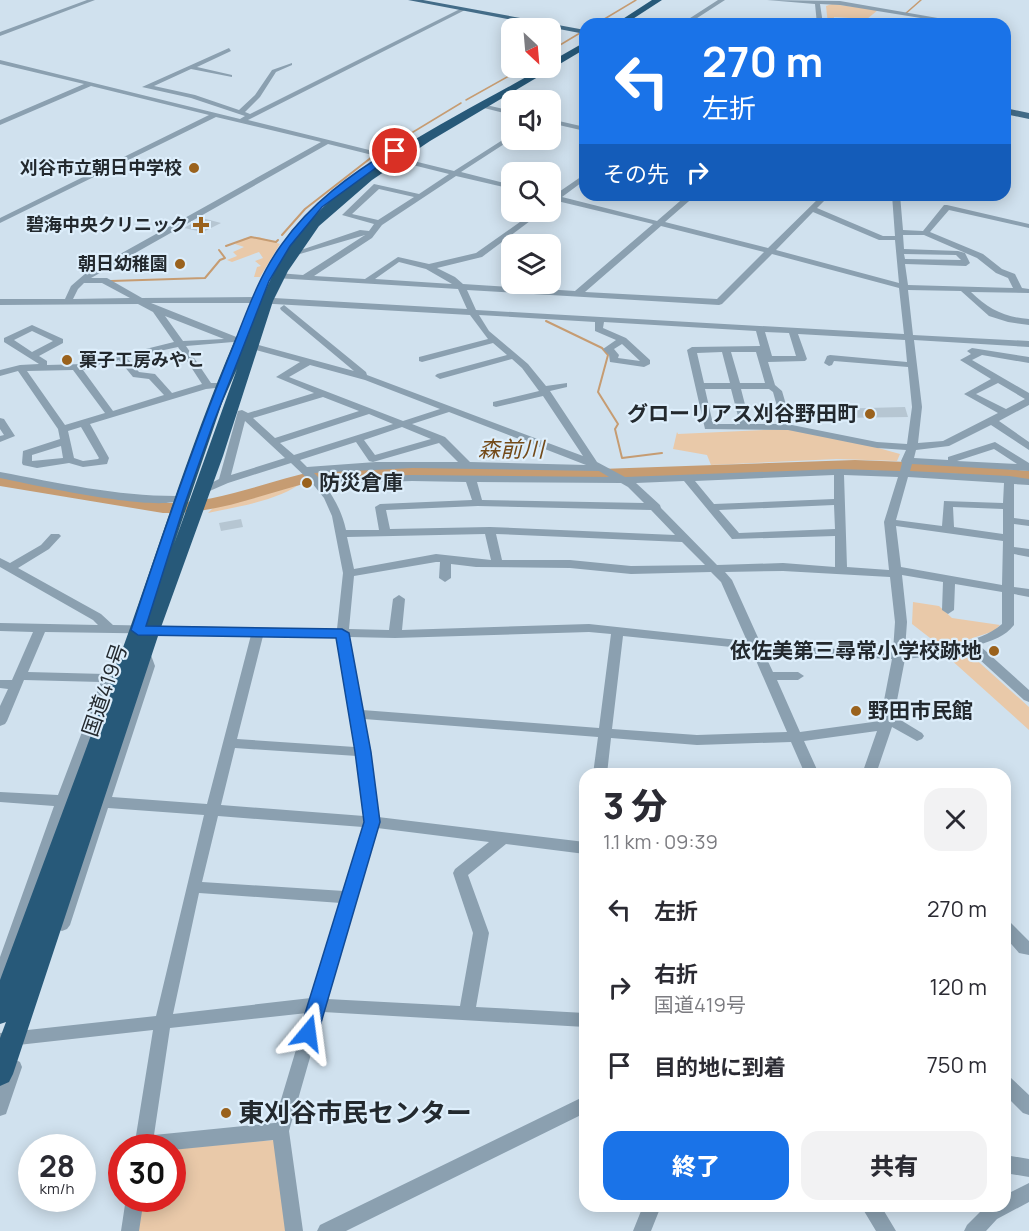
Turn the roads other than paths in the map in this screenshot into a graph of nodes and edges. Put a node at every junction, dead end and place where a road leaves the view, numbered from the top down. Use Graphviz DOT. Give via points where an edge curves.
graph roads {
  1 [pos="92,0"];
  2 [pos="412,0"];
  3 [pos="647,0"];
  4 [pos="658,0"];
  5 [pos="722,0"];
  6 [pos="770,0"];
  7 [pos="817,1"];
  8 [pos="462,9"];
  9 [pos="618,18"];
  10 [pos="629,18"];
  11 [pos="693,18"];
  12 [pos="819,18"];
  13 [pos="932,18"];
  14 [pos="579,33"];
  15 [pos="0,34"];
  16 [pos="579,37"];
  17 [pos="579,49"];
  18 [pos="228,50"];
  19 [pos="561,50"];
  20 [pos="561,60"];
  21 [pos="0,62"];
  22 [pos="290,64"];
  23 [pos="190,67"];
  24 [pos="230,76"];
  25 [pos="518,78"];
  26 [pos="530,78"];
  27 [pos="90,84"];
  28 [pos="147,86"];
  29 [pos="129,94"];
  30 [pos="482,106"];
  31 [pos="501,110"];
  32 [pos="1011,112"];
  33 [pos="240,113"];
  34 [pos="215,115"];
  35 [pos="252,116"];
  36 [pos="1029,116"];
  37 [pos="242,121"];
  38 [pos="0,123"];
  39 [pos="561,124"];
  40 [pos="579,128"];
  41 [pos="327,142"];
  42 [pos="501,143"];
  43 [pos="391,158"];
  44 [pos="454,173"];
  45 [pos="579,180"];
  46 [pos="501,184"];
  47 [pos="561,193"];
  48 [pos="419,196"];
  49 [pos="561,201"];
  50 [pos="685,201"];
  51 [pos="820,201"];
  52 [pos="896,201"];
  53 [pos="812,209"];
  54 [pos="0,221"];
  55 [pos="524,222"];
  56 [pos="379,224"];
  57 [pos="659,224"];
  58 [pos="1029,225"];
  59 [pos="925,233"];
  60 [pos="371,234"];
  61 [pos="898,235"];
  62 [pos="771,250"];
  63 [pos="293,254"];
  64 [pos="900,256"];
  65 [pos="429,267"];
  66 [pos="278,276"];
  67 [pos="304,278"];
  68 [pos="81,281"];
  69 [pos="366,282"];
  70 [pos="905,287"];
  71 [pos="462,288"];
  72 [pos="963,289"];
  73 [pos="1024,291"];
  74 [pos="577,294"];
  75 [pos="142,300"];
  76 [pos="261,300"];
  77 [pos="68,301"];
  78 [pos="0,302"];
  79 [pos="284,308"];
  80 [pos="156,309"];
  81 [pos="473,312"];
  82 [pos="600,320"];
  83 [pos="1029,322"];
  84 [pos="760,328"];
  85 [pos="792,330"];
  86 [pos="837,333"];
  87 [pos="910,337"];
  88 [pos="495,340"];
  89 [pos="623,340"];
  90 [pos="954,340"];
  91 [pos="242,343"];
  92 [pos="180,344"];
  93 [pos="1029,344"];
  94 [pos="840,346"];
  95 [pos="726,349"];
  96 [pos="980,353"];
  97 [pos="33,355"];
  98 [pos="514,356"];
  99 [pos="121,357"];
  100 [pos="422,359"];
  101 [pos="1029,360"];
  102 [pos="310,361"];
  103 [pos="830,363"];
  104 [pos="913,364"];
  105 [pos="41,367"];
  106 [pos="76,367"];
  107 [pos="20,368"];
  108 [pos="0,373"];
  109 [pos="440,376"];
  110 [pos="368,378"];
  111 [pos="996,380"];
  112 [pos="564,385"];
  113 [pos="208,386"];
  114 [pos="222,386"];
  115 [pos="700,386"];
  116 [pos="736,386"];
  117 [pos="770,386"];
  118 [pos="544,391"];
  119 [pos="324,393"];
  120 [pos="170,396"];
  121 [pos="1029,399"];
  122 [pos="496,404"];
  123 [pos="450,409"];
  124 [pos="369,411"];
  125 [pos="1007,414"];
  126 [pos="111,415"];
  127 [pos="245,417"];
  128 [pos="0,421"];
  129 [pos="993,422"];
  130 [pos="84,423"];
  131 [pos="405,424"];
  132 [pos="746,427"];
  133 [pos="784,427"];
  134 [pos="64,435"];
  135 [pos="0,439"];
  136 [pos="441,439"];
  137 [pos="359,440"];
  138 [pos="272,442"];
  139 [pos="912,447"];
  140 [pos="1029,447"];
  141 [pos="69,460"];
  142 [pos="291,460"];
  143 [pos="942,462"];
  144 [pos="599,466"];
  145 [pos="904,467"];
  146 [pos="1029,468"];
  147 [pos="303,471"];
  148 [pos="469,472"];
  149 [pos="840,472"];
  150 [pos="0,475"];
  151 [pos="687,478"];
  152 [pos="1008,479"];
  153 [pos="625,480"];
  154 [pos="224,481"];
  155 [pos="316,481"];
  156 [pos="1029,482"];
  157 [pos="199,496"];
  158 [pos="839,502"];
  159 [pos="478,503"];
  160 [pos="1008,506"];
  161 [pos="176,507"];
  162 [pos="656,507"];
  163 [pos="711,507"];
  164 [pos="1008,520"];
  165 [pos="890,522"];
  166 [pos="1029,523"];
  167 [pos="490,530"];
  168 [pos="948,530"];
  169 [pos="385,532"];
  170 [pos="840,532"];
  171 [pos="341,534"];
  172 [pos="55,537"];
  173 [pos="685,539"];
  174 [pos="1008,544"];
  175 [pos="1029,553"];
  176 [pos="446,559"];
  177 [pos="497,563"];
  178 [pos="5,565"];
  179 [pos="716,568"];
  180 [pos="841,570"];
  181 [pos="895,572"];
  182 [pos="349,573"];
  183 [pos="445,578"];
  184 [pos="949,581"];
  185 [pos="1007,590"];
  186 [pos="1029,593"];
  187 [pos="399,598"];
  188 [pos="948,610"];
  189 [pos="0,627"];
  190 [pos="41,628"];
  191 [pos="111,630"];
  192 [pos="617,631"];
  193 [pos="258,633"];
  194 [pos="342,633"];
  195 [pos="395,634"];
  196 [pos="141,640"];
  197 [pos="970,644"];
  198 [pos="756,646"];
  199 [pos="899,655"];
  200 [pos="769,675"];
  201 [pos="798,676"];
  202 [pos="110,678"];
  203 [pos="18,681"];
  204 [pos="0,684"];
  205 [pos="1029,697"];
  206 [pos="356,714"];
  207 [pos="0,721"];
  208 [pos="886,722"];
  209 [pos="605,732"];
  210 [pos="916,736"];
  211 [pos="796,737"];
  212 [pos="231,743"];
  213 [pos="363,752"];
  214 [pos="601,768"];
  215 [pos="809,768"];
  216 [pos="871,768"];
  217 [pos="0,796"];
  218 [pos="63,801"];
  219 [pos="105,802"];
  220 [pos="213,810"];
  221 [pos="372,822"];
  222 [pos="502,839"];
  223 [pos="579,848"];
  224 [pos="193,886"];
  225 [pos="349,897"];
  226 [pos="1011,933"];
  227 [pos="1029,948"];
  228 [pos="0,979"];
  229 [pos="316,1005"];
  230 [pos="0,1013"];
  231 [pos="467,1013"];
  232 [pos="163,1020"];
  233 [pos="579,1020"];
  234 [pos="12,1039"];
  235 [pos="0,1074"];
  236 [pos="1011,1089"];
  237 [pos="579,1107"];
  238 [pos="1029,1107"];
  239 [pos="0,1108"];
  240 [pos="280,1131"];
  241 [pos="146,1134"];
  242 [pos="186,1141"];
  243 [pos="1011,1165"];
  244 [pos="1029,1168"];
  245 [pos="1029,1192"];
  246 [pos="1011,1202"];
  247 [pos="133,1212"];
  248 [pos="650,1212"];
  249 [pos="874,1212"];
  250 [pos="994,1212"];
  251 [pos="130,1231"];
  252 [pos="294,1231"];
  253 [pos="326,1231"];
  254 [pos="642,1231"];
  255 [pos="887,1231"];
  256 [pos="973,1231"];
  1 -- 15 [label="street"];
  2 -- 8 [label="main road"];
  3 -- 9 [label="highway"];
  4 -- 10 [label="highway"];
  5 -- 11 [label="street"];
  6 -- 7 [label="street"];
  7 -- 12 [label="street"];
  7 -- 13 [label="street"];
  8 -- 14 [label="main road"];
  8 -- 35 [label="street"];
  16 -- 19 [label="highway"];
  17 -- 20 [label="highway, 国道419号"];
  18 -- 23 [label="street"];
  21 -- 27 [label="street"];
  22 -- 33 [label="street" via="274,71 258,96"];
  23 -- 24 [label="street"];
  23 -- 28 [label="street"];
  25 -- 43 [label="highway, 国道419号"];
  26 -- 30 [label="highway, 国道419号"];
  27 -- 29 [label="street"];
  27 -- 38 [label="street"];
  28 -- 29 [label="street"];
  28 -- 33 [label="street" via="193,96"];
  29 -- 34 [label="street"];
  30 -- 31 [label="street"];
  30 -- 43 [label="highway, 国道419号"];
  32 -- 36 [label="main road"];
  33 -- 35 [label="street"];
  34 -- 37 [label="street"];
  34 -- 54 [label="street"];
  35 -- 37 [label="street"];
  37 -- 41 [label="street"];
  39 -- 40 [label="street"];
  41 -- 43 [label="street"];
  41 -- 68 [label="street"];
  42 -- 44 [label="street"];
  43 -- 44 [label="street"];
  43 -- 63 [label="highway, 国道419号" via="313,224"];
  43 -- 76 [label="highway, 国道419号" via="319,205 286,245 264,281"];
  44 -- 46 [label="street"];
  44 -- 48 [label="street"];
  45 -- 47 [label="street"];
  48 -- 56 [label="street"];
  48 -- 56 [label="street" via="377,186 346,215"];
  49 -- 57 [label="street"];
  50 -- 57 [label="street"];
  51 -- 53 [label="street"];
  52 -- 61 [label="street"];
  53 -- 61 [label="street" via="882,238"];
  53 -- 62 [label="street"];
  55 -- 65 [label="street" via="478,255"];
  56 -- 60 [label="street"];
  57 -- 62 [label="street"];
  57 -- 74 [label="street"];
  58 -- 59 [label="street" via="947,207"];
  59 -- 61 [label="street"];
  59 -- 73 [label="street" via="980,256 1012,276"];
  60 -- 63 [label="street" via="363,232"];
  60 -- 67 [label="street"];
  61 -- 64 [label="street"];
  62 -- 70 [label="street"];
  62 -- 74 [label="street" via="719,302"];
  63 -- 66 [label="highway, 国道419号"];
  64 -- 64 [label="street" via="966,264 958,253"];
  64 -- 70 [label="street"];
  65 -- 69 [label="street" via="398,259"];
  65 -- 71 [label="street"];
  66 -- 67 [label="street"];
  66 -- 76 [label="highway, 国道419号"];
  67 -- 69 [label="street"];
  68 -- 75 [label="street" via="104,280"];
  68 -- 77 [label="street"];
  69 -- 71 [label="street"];
  70 -- 72 [label="street"];
  70 -- 87 [label="street"];
  71 -- 74 [label="street"];
  71 -- 81 [label="street"];
  72 -- 73 [label="street"];
  72 -- 83 [label="street" via="1003,320"];
  75 -- 76 [label="street"];
  75 -- 77 [label="street"];
  75 -- 80 [label="street"];
  76 -- 81 [label="street"];
  76 -- 91 [label="highway, 国道419号"];
  77 -- 78 [label="street"];
  79 -- 110 [label="street"];
  80 -- 91 [label="street"];
  80 -- 92 [label="street"];
  81 -- 82 [label="street"];
  81 -- 88 [label="street"];
  82 -- 84 [label="street"];
  82 -- 89 [label="street" via="598,329"];
  84 -- 85 [label="street"];
  84 -- 85 [label="street" via="768,359 802,358"];
  85 -- 86 [label="street"];
  86 -- 87 [label="street"];
  86 -- 94 [label="street"];
  87 -- 90 [label="street"];
  87 -- 104 [label="street"];
  88 -- 98 [label="street"];
  88 -- 100 [label="street"];
  90 -- 93 [label="street"];
  90 -- 96 [label="street" via="959,348"];
  91 -- 92 [label="street"];
  91 -- 102 [label="street"];
  91 -- 114 [label="highway, 国道419号"];
  91 -- 157 [label="highway, 国道419号" via="215,456"];
  92 -- 99 [label="street"];
  92 -- 113 [label="street"];
  95 -- 115 [label="street" via="692,350"];
  95 -- 116 [label="street"];
  95 -- 117 [label="street" via="760,349"];
  96 -- 101 [label="street"];
  96 -- 111 [label="street" via="965,360"];
  97 -- 97 [label="street" via="7,340 32,327 60,341"];
  97 -- 105 [label="street" via="44,363"];
  98 -- 109 [label="street"];
  98 -- 118 [label="street"];
  99 -- 106 [label="street"];
  99 -- 120 [label="street" via="136,375 152,376"];
  102 -- 110 [label="street"];
  102 -- 119 [label="street" via="281,377"];
  103 -- 104 [label="street" via="830,358"];
  104 -- 139 [label="street" via="917,407"];
  105 -- 106 [label="street"];
  105 -- 107 [label="street"];
  106 -- 126 [label="street"];
  107 -- 108 [label="street"];
  107 -- 134 [label="street"];
  110 -- 123 [label="street"];
  111 -- 121 [label="street"];
  111 -- 125 [label="street" via="969,394"];
  112 -- 118 [label="street"];
  113 -- 114 [label="street"];
  113 -- 120 [label="street"];
  114 -- 161 [label="highway, 国道419号"];
  115 -- 116 [label="street"];
  115 -- 132 [label="street" via="709,427"];
  116 -- 117 [label="street"];
  116 -- 132 [label="street"];
  117 -- 133 [label="street"];
  118 -- 122 [label="street"];
  118 -- 144 [label="street"];
  119 -- 124 [label="street"];
  119 -- 127 [label="street"];
  120 -- 126 [label="street"];
  121 -- 125 [label="street"];
  123 -- 131 [label="street"];
  123 -- 144 [label="street"];
  124 -- 131 [label="street"];
  124 -- 138 [label="street"];
  125 -- 129 [label="street"];
  126 -- 130 [label="street"];
  127 -- 138 [label="street"];
  127 -- 154 [label="street" via="242,413"];
  128 -- 135 [label="street" via="10,436"];
  129 -- 139 [label="street" via="945,444"];
  129 -- 140 [label="street"];
  130 -- 134 [label="street"];
  130 -- 141 [label="street" via="103,462 83,464"];
  131 -- 136 [label="street"];
  131 -- 137 [label="street"];
  132 -- 133 [label="street"];
  133 -- 139 [label="street" via="877,445"];
  134 -- 141 [label="street"];
  134 -- 141 [label="street" via="27,453 27,463"];
  136 -- 137 [label="street" via="373,459"];
  136 -- 148 [label="street"];
  137 -- 142 [label="street"];
  138 -- 142 [label="street"];
  139 -- 145 [label="street"];
  142 -- 147 [label="street"];
  142 -- 154 [label="street"];
  143 -- 145 [label="street"];
  143 -- 146 [label="street"];
  143 -- 146 [label="street" via="995,445"];
  144 -- 148 [label="street"];
  144 -- 153 [label="street"];
  145 -- 149 [label="street"];
  145 -- 152 [label="street"];
  145 -- 165 [label="street"];
  147 -- 148 [label="street" via="339,467"];
  147 -- 155 [label="street"];
  148 -- 153 [label="street"];
  148 -- 155 [label="street"];
  148 -- 159 [label="street"];
  149 -- 151 [label="street"];
  149 -- 158 [label="street"];
  150 -- 161 [label="street"];
  151 -- 153 [label="street"];
  151 -- 163 [label="street"];
  152 -- 156 [label="street"];
  152 -- 160 [label="street"];
  153 -- 162 [label="street"];
  154 -- 157 [label="street"];
  155 -- 171 [label="street" via="329,498"];
  157 -- 196 [label="highway, 国道419号"];
  158 -- 163 [label="street"];
  158 -- 170 [label="street"];
  159 -- 162 [label="street"];
  159 -- 169 [label="street" via="380,507"];
  160 -- 164 [label="street"];
  160 -- 168 [label="street" via="948,503"];
  161 -- 196 [label="highway, 国道419号"];
  162 -- 173 [label="street"];
  163 -- 170 [label="street" via="736,537"];
  164 -- 166 [label="street"];
  164 -- 174 [label="street"];
  165 -- 168 [label="street"];
  165 -- 181 [label="street"];
  167 -- 169 [label="street"];
  167 -- 173 [label="street"];
  167 -- 177 [label="street"];
  168 -- 174 [label="street"];
  169 -- 171 [label="street"];
  170 -- 180 [label="street"];
  171 -- 182 [label="street"];
  172 -- 178 [label="street" via="45,547"];
  173 -- 179 [label="street"];
  174 -- 175 [label="street"];
  174 -- 185 [label="street"];
  176 -- 177 [label="street"];
  176 -- 182 [label="street"];
  176 -- 183 [label="street"];
  177 -- 179 [label="street" via="631,570"];
  178 -- 191 [label="street" via="97,617"];
  179 -- 180 [label="street"];
  179 -- 198 [label="street" via="726,580"];
  180 -- 181 [label="street"];
  181 -- 184 [label="street"];
  181 -- 199 [label="street" via="901,622"];
  182 -- 194 [label="street"];
  184 -- 185 [label="street"];
  184 -- 188 [label="street"];
  185 -- 186 [label="street"];
  185 -- 197 [label="street" via="1006,629"];
  187 -- 195 [label="street"];
  189 -- 190 [label="street"];
  190 -- 191 [label="street"];
  190 -- 203 [label="street"];
  191 -- 196 [label="street"];
  192 -- 195 [label="street" via="556,628"];
  192 -- 198 [label="street"];
  192 -- 209 [label="street"];
  193 -- 194 [label="street"];
  193 -- 196 [label="street"];
  193 -- 212 [label="street"];
  194 -- 195 [label="street"];
  194 -- 206 [label="street"];
  196 -- 202 [label="street" via="113,669"];
  196 -- 219 [label="street" via="149,666"];
  196 -- 230 [label="highway, 国道419号"];
  196 -- 234 [label="highway, 国道419号"];
  197 -- 199 [label="street" via="953,650"];
  197 -- 205 [label="street"];
  198 -- 199 [label="street"];
  198 -- 200 [label="street"];
  199 -- 208 [label="street"];
  200 -- 201 [label="street"];
  200 -- 211 [label="street"];
  202 -- 203 [label="street"];
  202 -- 218 [label="street"];
  203 -- 204 [label="street"];
  203 -- 207 [label="street"];
  206 -- 209 [label="street"];
  206 -- 213 [label="street"];
  208 -- 210 [label="street"];
  208 -- 211 [label="street"];
  208 -- 216 [label="street"];
  209 -- 211 [label="street" via="697,740"];
  209 -- 214 [label="street"];
  211 -- 215 [label="street"];
  212 -- 213 [label="street"];
  212 -- 220 [label="street"];
  213 -- 221 [label="street"];
  217 -- 218 [label="street"];
  218 -- 228 [label="street"];
  219 -- 220 [label="street"];
  219 -- 234 [label="street"];
  220 -- 221 [label="street"];
  220 -- 224 [label="street"];
  221 -- 222 [label="street"];
  221 -- 225 [label="street"];
  222 -- 223 [label="street"];
  222 -- 231 [label="street" via="460,873 481,933"];
  224 -- 225 [label="street"];
  224 -- 232 [label="street"];
  225 -- 229 [label="street"];
  226 -- 227 [label="street" via="1024,948"];
  229 -- 231 [label="street"];
  229 -- 232 [label="street"];
  229 -- 240 [label="street"];
  231 -- 233 [label="street"];
  232 -- 234 [label="street"];
  232 -- 241 [label="street"];
  234 -- 235 [label="highway, 国道419号"];
  234 -- 239 [label="street"];
  236 -- 238 [label="street"];
  237 -- 253 [label="street"];
  240 -- 242 [label="street"];
  240 -- 252 [label="street"];
  243 -- 244 [label="street"];
  245 -- 246 [label="street"];
  247 -- 251 [label="street"];
  248 -- 254 [label="street"];
  249 -- 255 [label="street"];
  250 -- 256 [label="street"];
}
